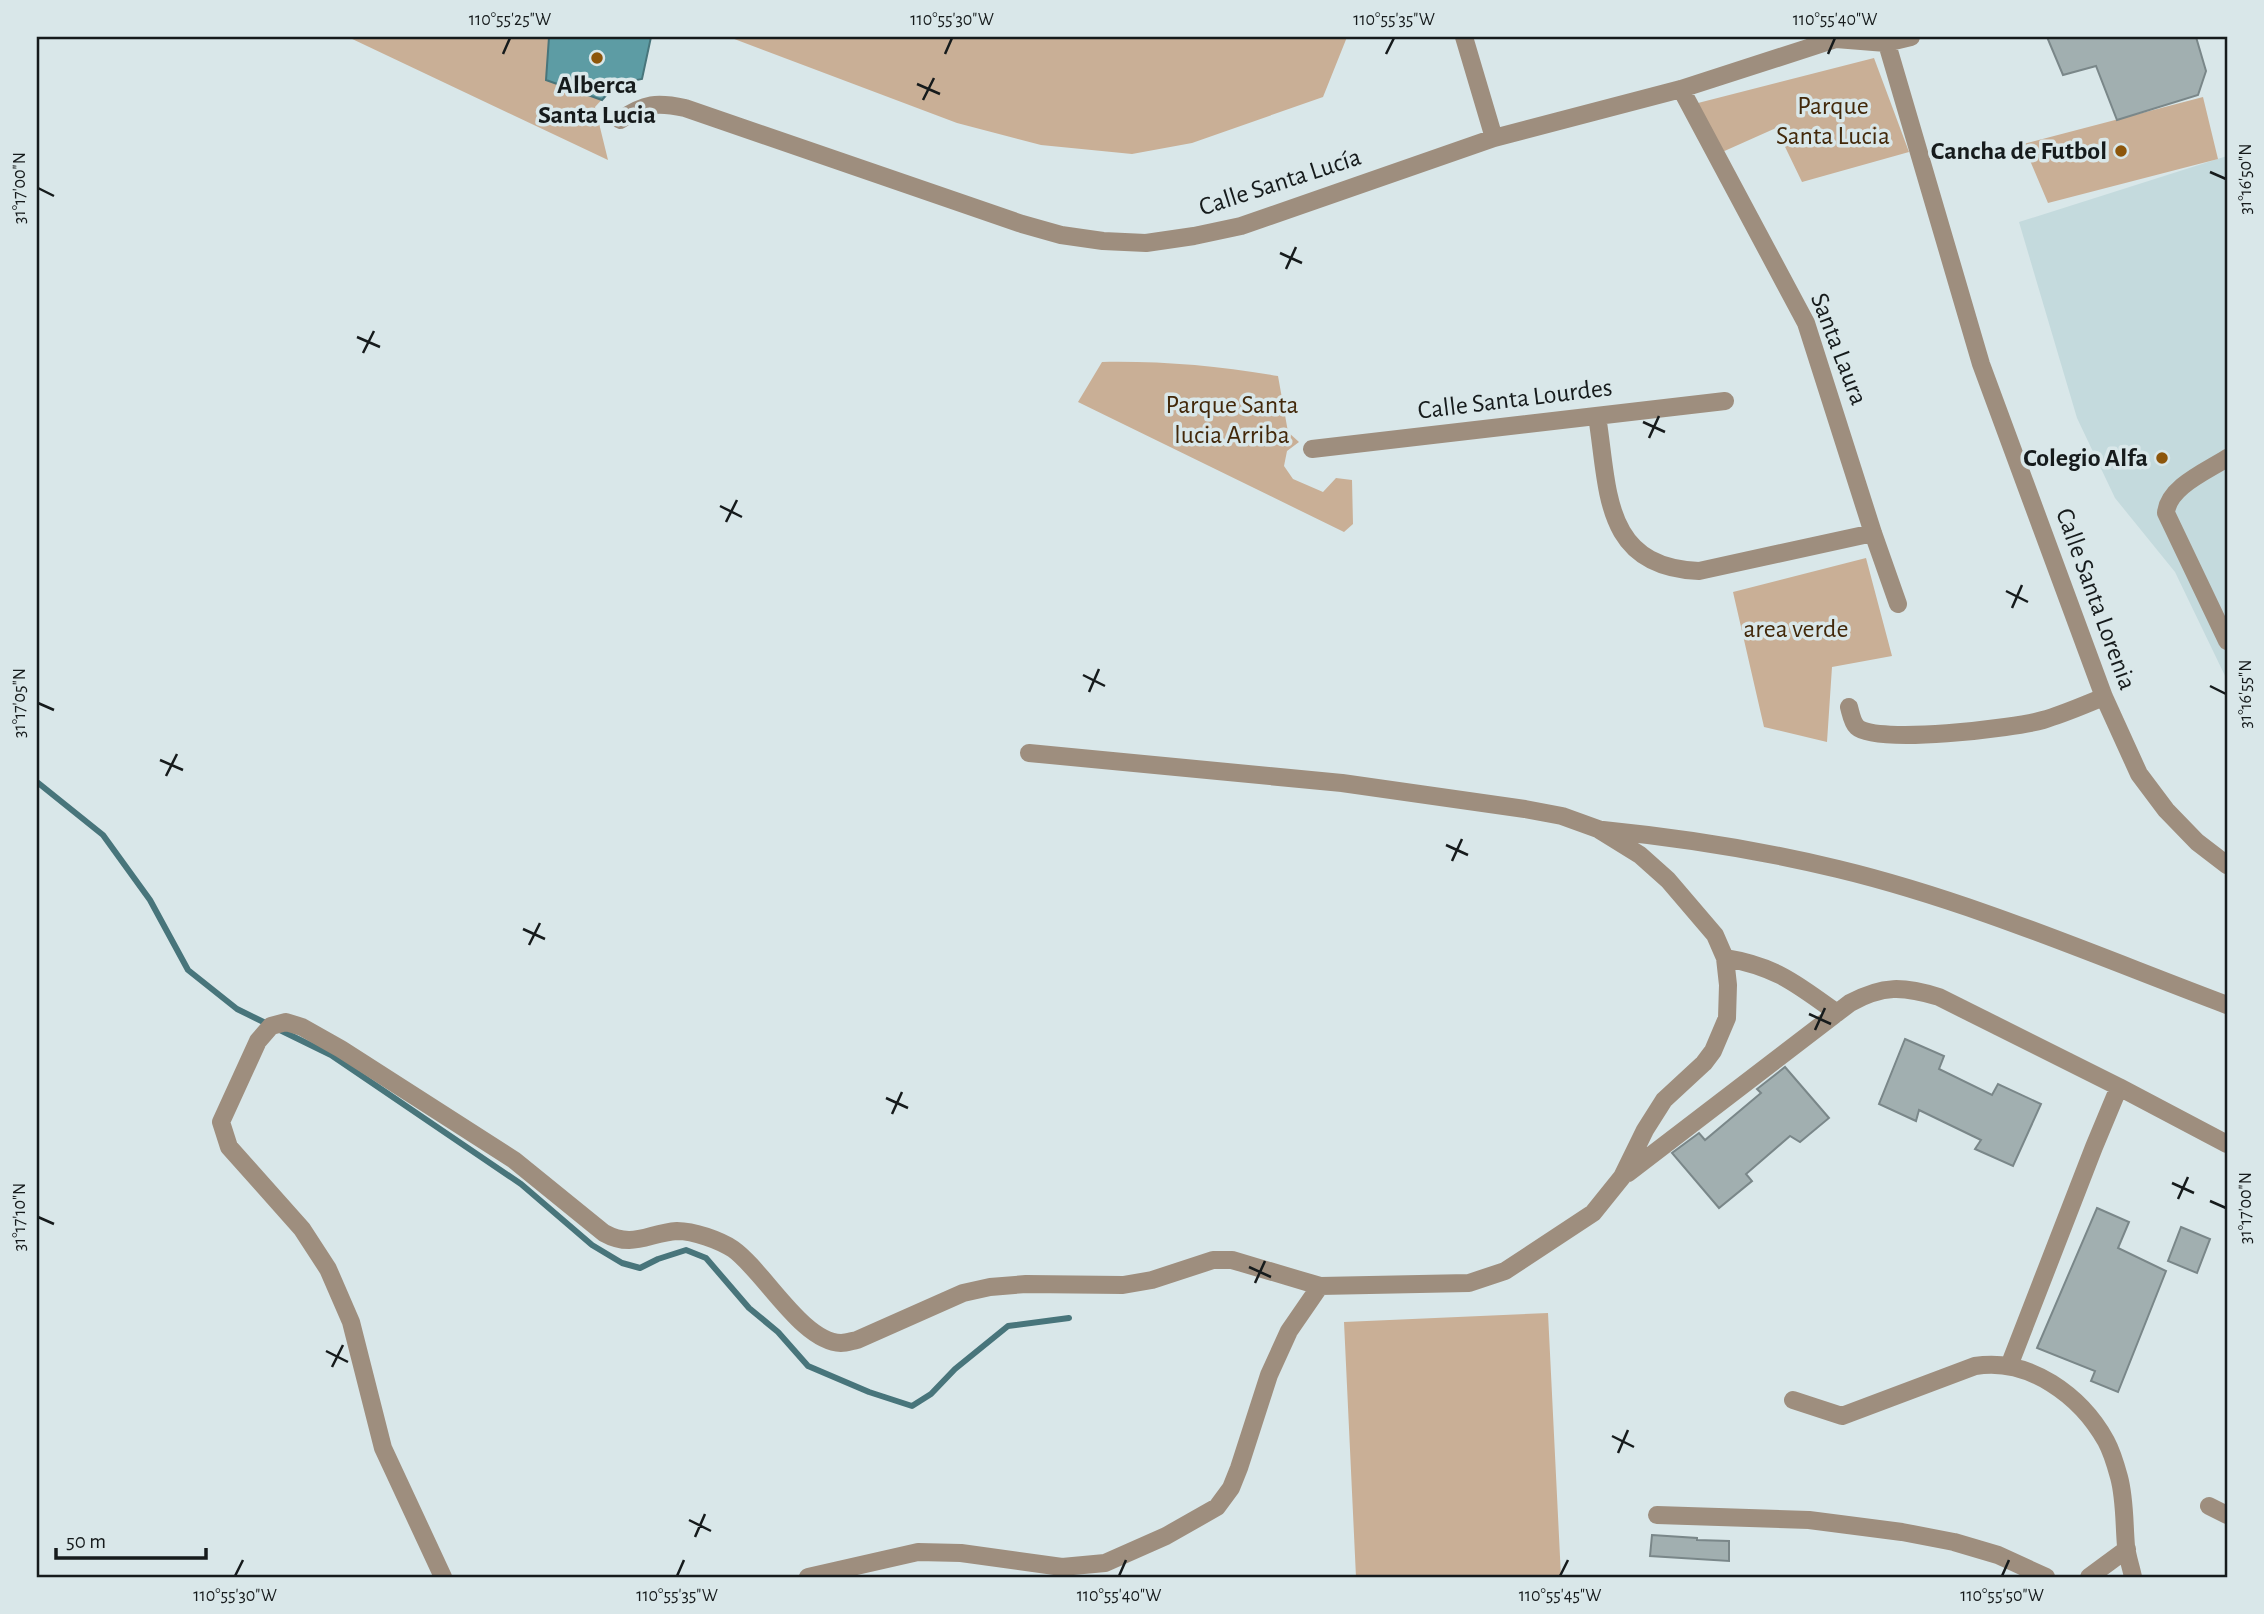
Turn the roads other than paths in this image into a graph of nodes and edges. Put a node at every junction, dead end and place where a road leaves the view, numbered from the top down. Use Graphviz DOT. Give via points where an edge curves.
graph roads {
  1 [pos="1464,37"];
  2 [pos="1911,37"];
  3 [pos="1839,38"];
  4 [pos="1886,40"];
  5 [pos="1681,89"];
  6 [pos="620,120"];
  7 [pos="1494,138"];
  8 [pos="1725,401"];
  9 [pos="1597,416"];
  10 [pos="1312,449"];
  11 [pos="2227,457"];
  12 [pos="1873,533"];
  13 [pos="1899,604"];
  14 [pos="2227,640"];
  15 [pos="2104,697"];
  16 [pos="1849,707"];
  17 [pos="1029,753"];
  18 [pos="1598,829"];
  19 [pos="2227,865"];
  20 [pos="1725,958"];
  21 [pos="2227,1005"];
  22 [pos="1837,1013"];
  23 [pos="2119,1087"];
  24 [pos="2227,1144"];
  25 [pos="1622,1177"];
  26 [pos="1320,1286"];
  27 [pos="2009,1366"];
  28 [pos="1793,1400"];
  29 [pos="2209,1506"];
  30 [pos="1657,1515"];
  31 [pos="2227,1515"];
  32 [pos="2127,1549"];
  33 [pos="443,1577"];
  34 [pos="808,1577"];
  35 [pos="2046,1577"];
  36 [pos="2089,1577"];
  37 [pos="2133,1577"];
  1 -- 7 [label="street"];
  2 -- 4 [label="street, Calle Santa Lucía"];
  3 -- 4 [label="street, Calle Santa Lucía"];
  3 -- 5 [label="street, Calle Santa Lucía"];
  4 -- 15 [label="street, Calle Santa Lorenia" via="1981,364"];
  5 -- 7 [label="street, Calle Santa Lucía"];
  5 -- 12 [label="street, Santa Laura" via="1806,323"];
  6 -- 7 [label="street, Calle Santa Lucía" via="650,104 685,108 1023,224 1062,235 1146,243 1241,226"];
  8 -- 9 [label="street, Calle Santa Lourdes"];
  9 -- 10 [label="street, Calle Santa Lourdes"];
  9 -- 12 [label="street" via="1614,519 1622,535 1654,563 1699,571"];
  11 -- 14 [label="street" via="2180,488 2166,513"];
  12 -- 13 [label="street, Santa Laura"];
  15 -- 16 [label="street" via="2042,720 1970,732 1863,731 1854,724"];
  15 -- 19 [label="street, Calle Santa Lorenia" via="2139,774 2166,810"];
  17 -- 18 [label="street" via="1342,783 1525,809"];
  18 -- 20 [label="street" via="1640,855 1668,880 1715,935"];
  18 -- 21 [label="street" via="1721,844 1840,869 2010,923"];
  20 -- 22 [label="street" via="1755,962 1783,975"];
  20 -- 25 [label="street" via="1727,1018 1713,1051 1664,1100"];
  22 -- 23 [label="street" via="1870,992 1918,990"];
  22 -- 25 [label="street"];
  23 -- 24 [label="street"];
  23 -- 27 [label="street"];
  25 -- 26 [label="street" via="1593,1213 1505,1272 1469,1283"];
  26 -- 33 [label="street" via="1232,1260 1213,1260 1123,1285 990,1286 963,1293 857,1340 828,1340 814,1334 733,1249 676,1231 616,1240 514,1160 341,1049 302,1027 286,1022 271,1026 258,1041 221,1122 225,1135 229,1147 302,1229 328,1269 351,1322 383,1448"];
  26 -- 34 [label="street" via="1302,1309 1269,1375 1231,1488 1217,1507 1166,1536 1105,1563 1062,1567 918,1552"];
  27 -- 28 [label="street" via="1975,1366 1842,1416"];
  27 -- 32 [label="street" via="2056,1384 2107,1442 2119,1479"];
  29 -- 31 [label="street"];
  30 -- 35 [label="street" via="1809,1520 1902,1532 1998,1555"];
  32 -- 36 [label="street"];
  32 -- 37 [label="street"];
}
